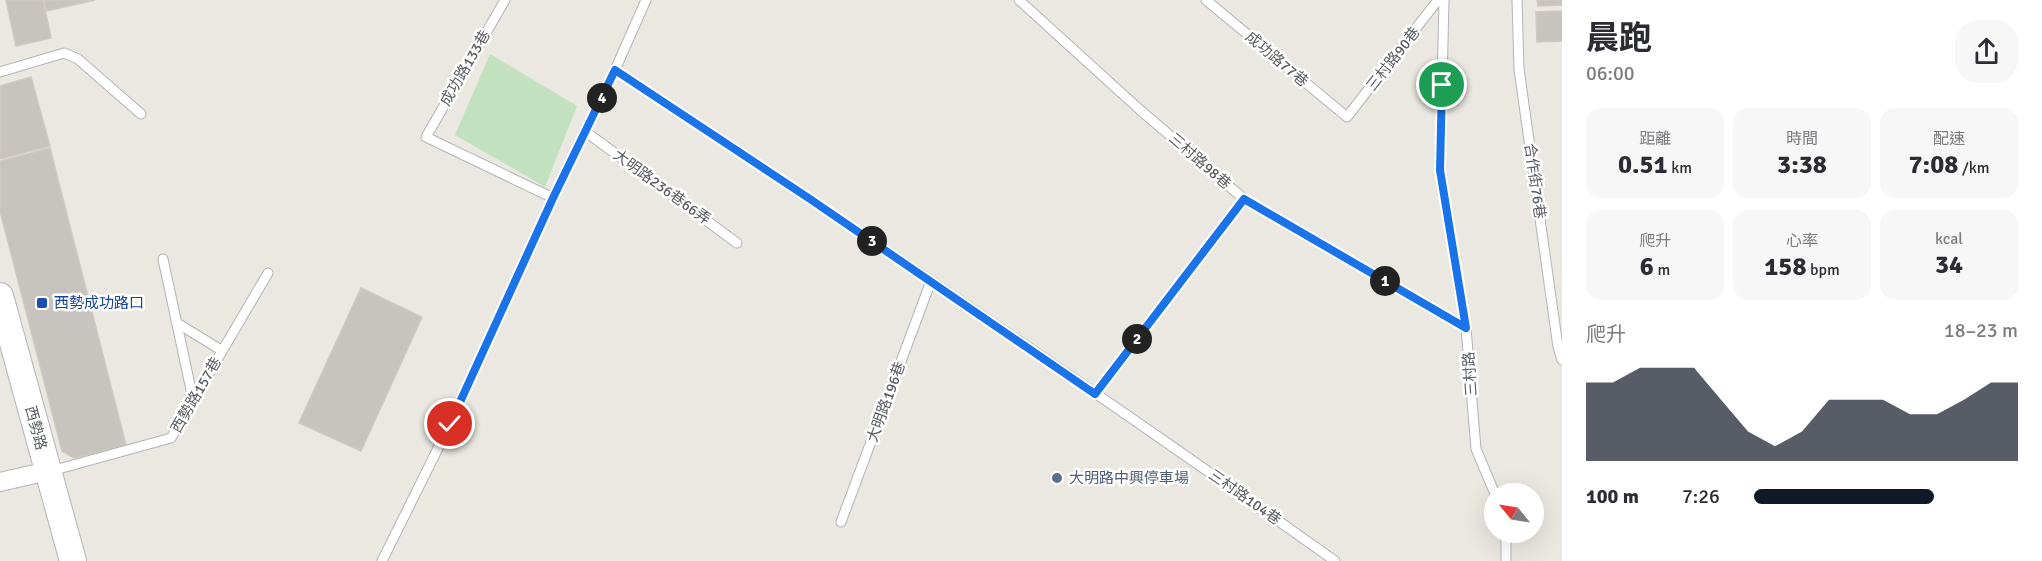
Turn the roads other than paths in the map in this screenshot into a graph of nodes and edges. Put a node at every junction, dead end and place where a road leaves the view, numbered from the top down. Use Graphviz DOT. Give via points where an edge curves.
graph roads {
  1 [pos="505,0"];
  2 [pos="646,0"];
  3 [pos="1019,0"];
  4 [pos="1206,0"];
  5 [pos="1438,0"];
  6 [pos="1443,0"];
  7 [pos="1516,0"];
  8 [pos="615,70"];
  9 [pos="0,72"];
  10 [pos="141,114"];
  11 [pos="1347,117"];
  12 [pos="586,132"];
  13 [pos="553,198"];
  14 [pos="1244,199"];
  15 [pos="737,243"];
  16 [pos="163,259"];
  17 [pos="267,273"];
  18 [pos="931,281"];
  19 [pos="0,296"];
  20 [pos="177,323"];
  21 [pos="1466,328"];
  22 [pos="221,350"];
  23 [pos="8,356"];
  24 [pos="1562,360"];
  25 [pos="1095,394"];
  26 [pos="194,399"];
  27 [pos="48,471"];
  28 [pos="0,482"];
  29 [pos="1490,483"];
  30 [pos="841,522"];
  31 [pos="1506,543"];
  32 [pos="73,561"];
  33 [pos="382,561"];
  34 [pos="1335,561"];
  35 [pos="1506,561"];
  1 -- 13 [label="lane, 成功路133巷" via="426,137"];
  2 -- 8 [label="lane"];
  3 -- 14 [label="lane, 三村路98巷"];
  4 -- 11 [label="lane, 成功路77巷"];
  5 -- 11 [label="lane, 三村路90巷"];
  6 -- 21 [label="lane, 三村路" via="1440,170"];
  7 -- 24 [label="lane, 合作街76巷" via="1519,69"];
  8 -- 12 [label="lane"];
  8 -- 18 [label="lane, 三村路104巷"];
  9 -- 10 [label="lane" via="64,53 78,58"];
  12 -- 13 [label="lane"];
  12 -- 15 [label="lane, 大明路236巷66弄"];
  13 -- 33 [label="lane" via="450,424"];
  14 -- 21 [label="lane, 三村路98巷"];
  14 -- 25 [label="lane"];
  16 -- 20 [label="lane"];
  17 -- 22 [label="lane, 西勢路157巷"];
  18 -- 25 [label="lane, 三村路104巷"];
  18 -- 30 [label="lane, 大明路196巷"];
  19 -- 23 [label="street, 西勢路"];
  20 -- 22 [label="lane"];
  20 -- 26 [label="lane"];
  21 -- 29 [label="lane, 三村路" via="1476,449"];
  22 -- 26 [label="lane, 西勢路157巷"];
  23 -- 27 [label="street, 西勢路"];
  25 -- 34 [label="lane, 三村路104巷"];
  26 -- 27 [label="lane, 西勢路157巷" via="171,438"];
  27 -- 28 [label="street"];
  27 -- 32 [label="street, 西勢路"];
  31 -- 35 [label="lane"];
}
